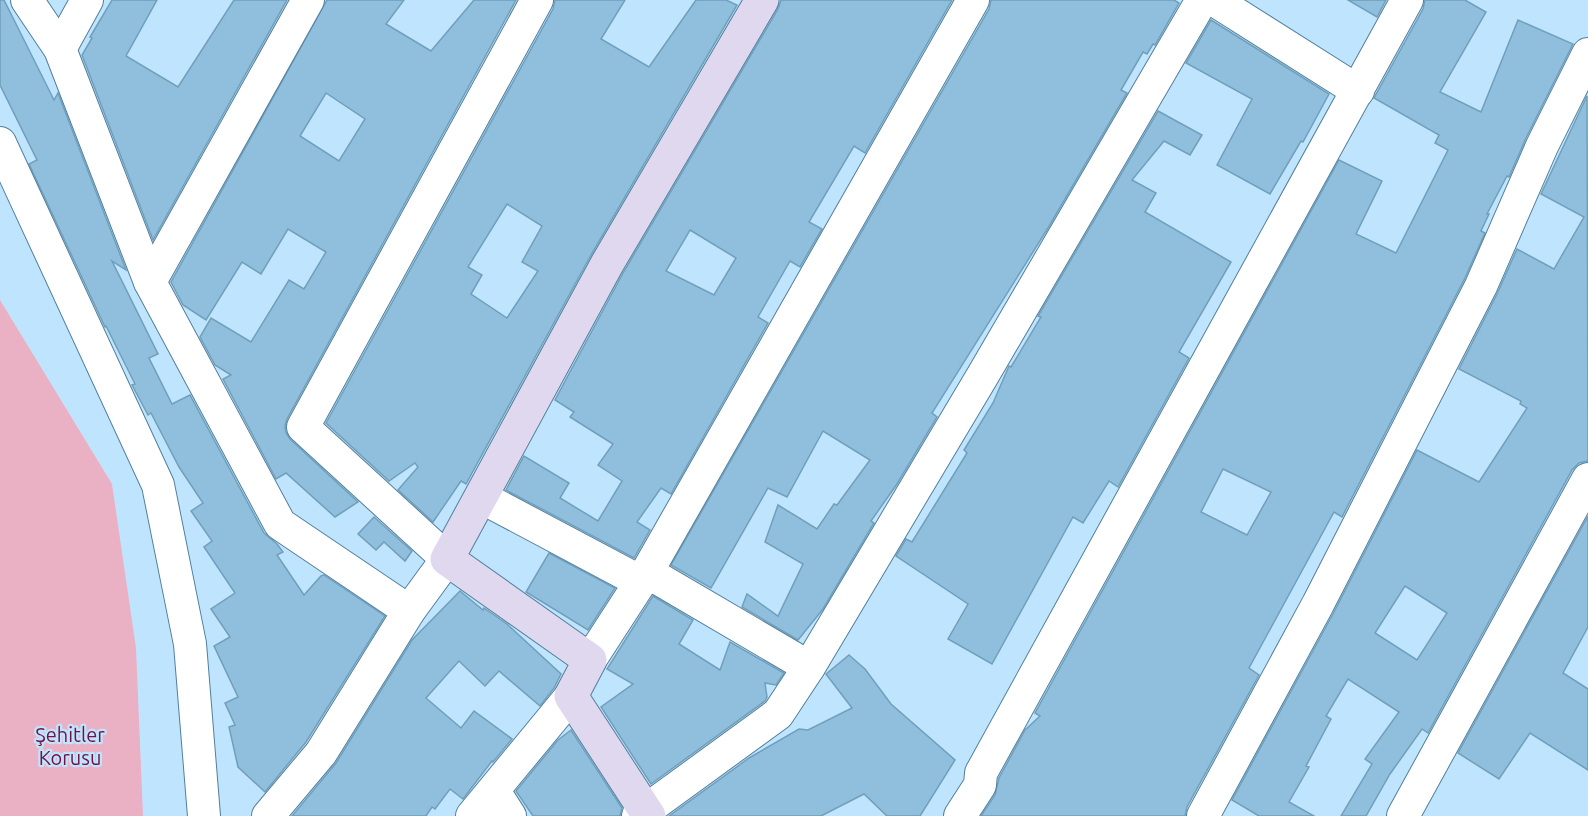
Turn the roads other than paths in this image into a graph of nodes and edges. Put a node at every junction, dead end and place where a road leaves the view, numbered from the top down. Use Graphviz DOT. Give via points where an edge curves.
graph roads {
  1 [pos="27,0"];
  2 [pos="87,0"];
  3 [pos="308,0"];
  4 [pos="537,0"];
  5 [pos="762,0"];
  6 [pos="973,0"];
  7 [pos="1202,0"];
  8 [pos="1214,0"];
  9 [pos="1407,0"];
  10 [pos="60,49"];
  11 [pos="1588,54"];
  12 [pos="1358,91"];
  13 [pos="0,143"];
  14 [pos="150,282"];
  15 [pos="1588,479"];
  16 [pos="481,496"];
  17 [pos="447,559"];
  18 [pos="644,577"];
  19 [pos="409,611"];
  20 [pos="590,660"];
  21 [pos="809,667"];
  22 [pos="571,696"];
  23 [pos="502,804"];
  24 [pos="644,814"];
  25 [pos="204,816"];
  26 [pos="268,816"];
  27 [pos="472,816"];
  28 [pos="960,816"];
  29 [pos="1203,816"];
  30 [pos="1403,816"];
  1 -- 10 [label="street"];
  2 -- 10 [label="street"];
  3 -- 14 [label="street"];
  4 -- 17 [label="street" via="303,428"];
  5 -- 16 [label="street" via="607,264"];
  6 -- 18 [label="street"];
  7 -- 21 [label="street"];
  8 -- 12 [label="street"];
  9 -- 12 [label="street"];
  10 -- 14 [label="street"];
  11 -- 29 [label="street" via="1542,146 1481,286 1318,604"];
  12 -- 28 [label="street"];
  13 -- 25 [label="street" via="158,485 190,644"];
  14 -- 19 [label="street" via="280,524"];
  15 -- 30 [label="street"];
  16 -- 17 [label="street"];
  16 -- 18 [label="street"];
  17 -- 19 [label="street"];
  17 -- 20 [label="street"];
  18 -- 20 [label="street"];
  18 -- 21 [label="street"];
  19 -- 26 [label="street" via="321,753"];
  20 -- 22 [label="street"];
  21 -- 24 [label="street" via="778,714"];
  22 -- 23 [label="street"];
  22 -- 24 [label="street"];
  23 -- 27 [label="street"];
}
